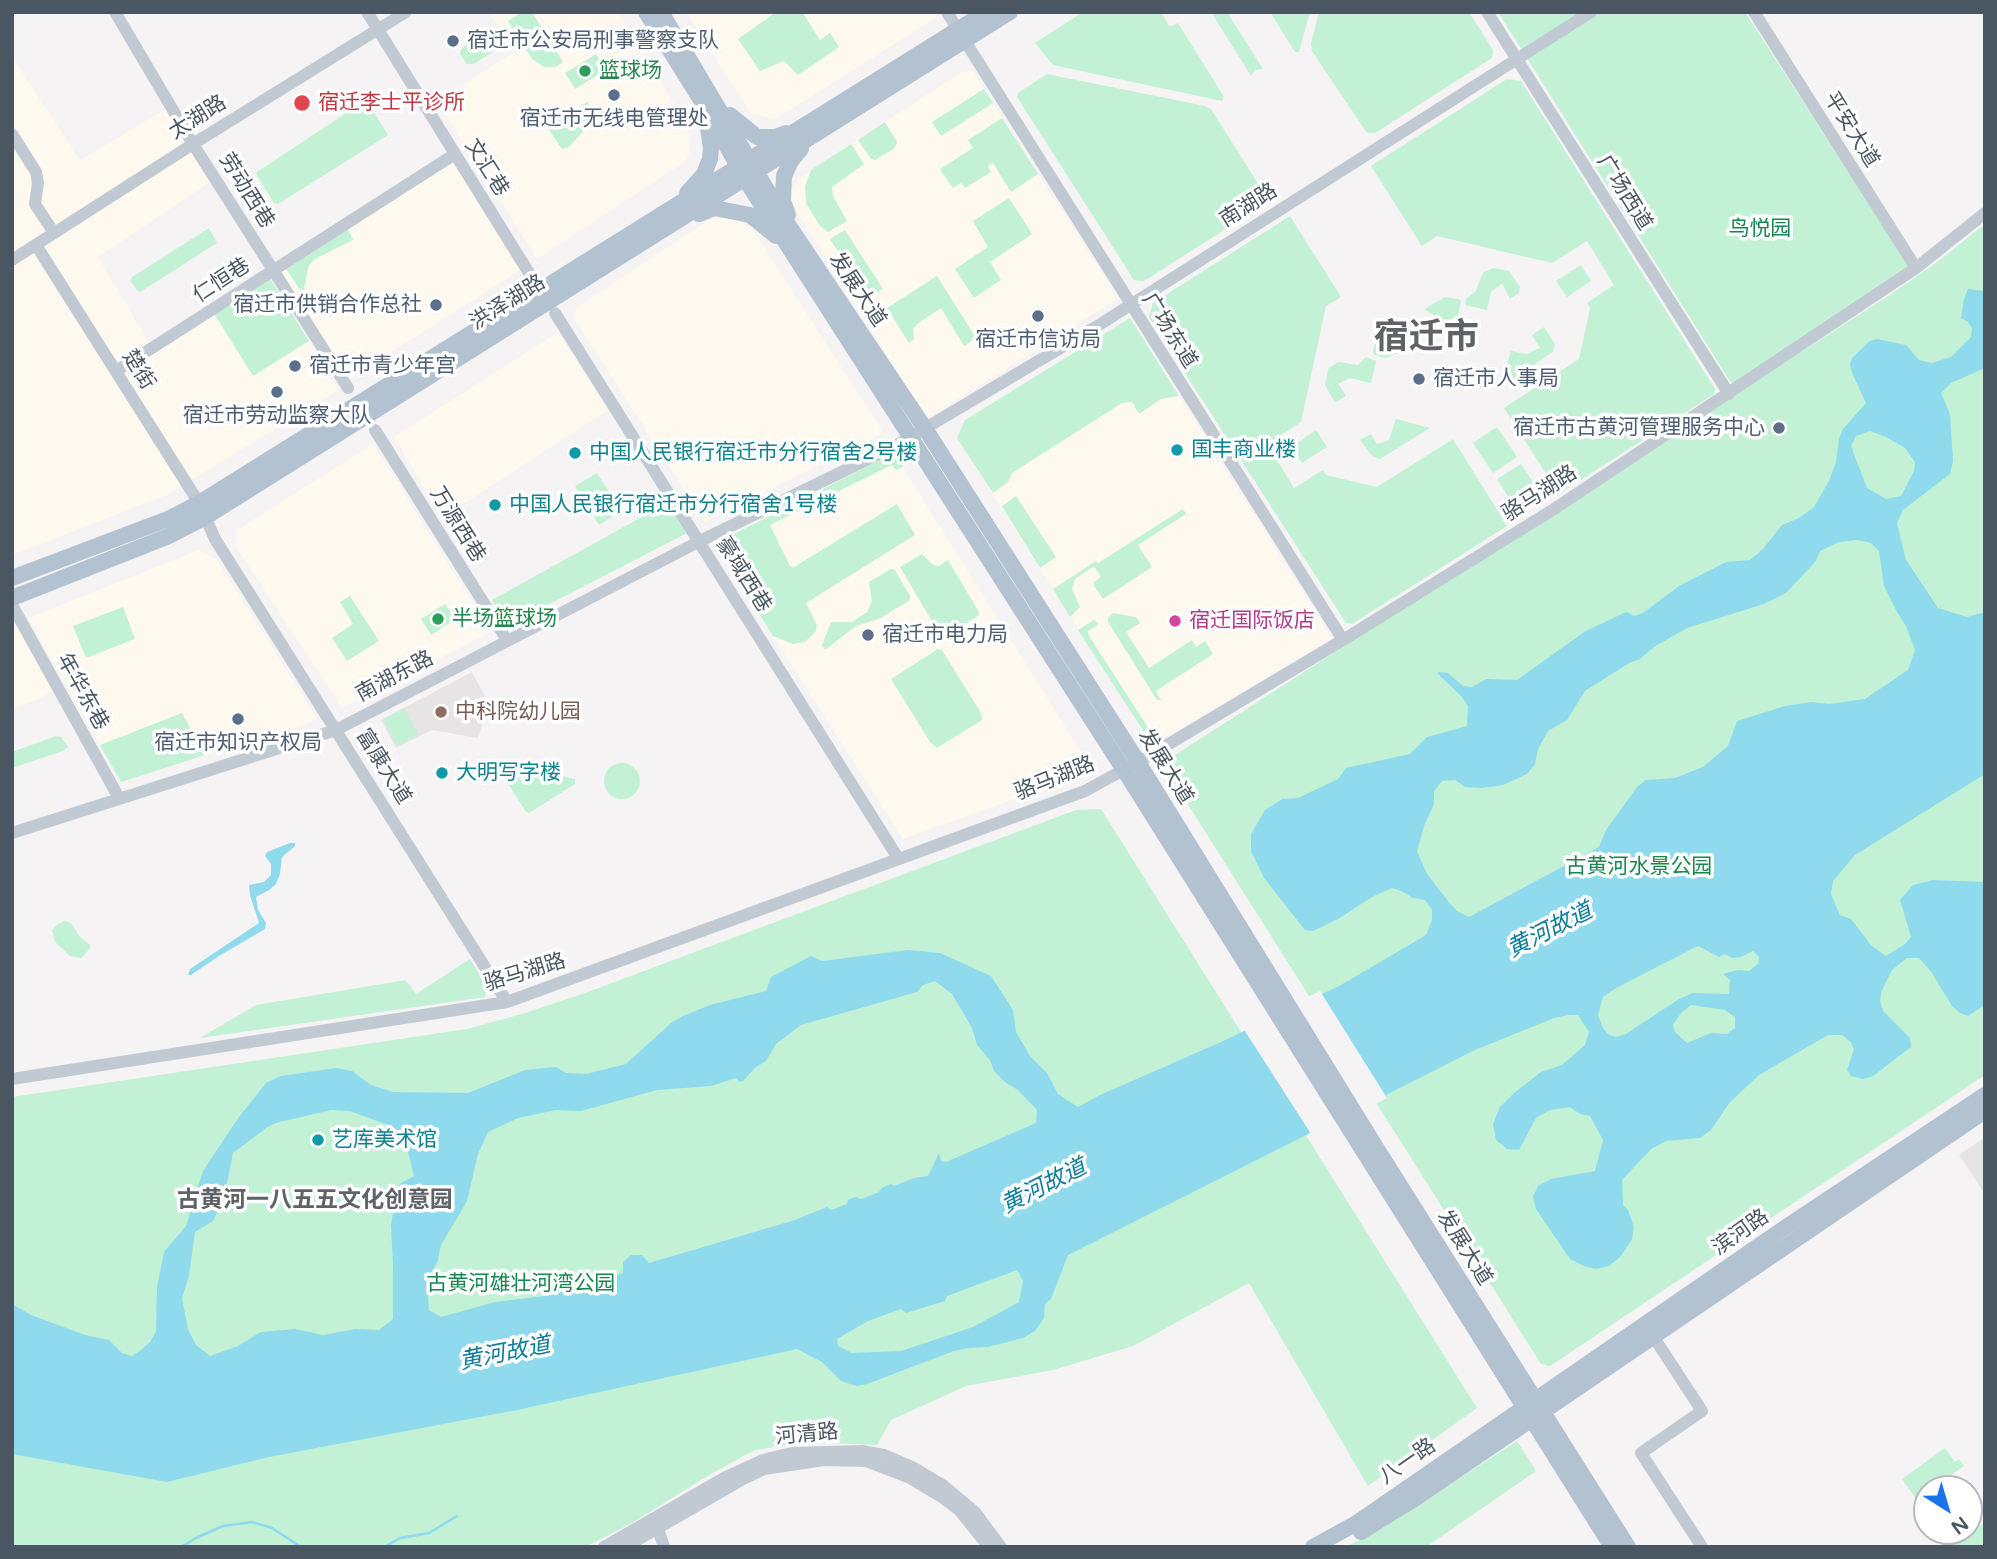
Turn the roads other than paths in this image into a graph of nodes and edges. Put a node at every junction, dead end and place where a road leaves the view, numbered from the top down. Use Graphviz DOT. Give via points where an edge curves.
graph roads {
  1 [pos="115,12"];
  2 [pos="367,12"];
  3 [pos="406,12"];
  4 [pos="646,12"];
  5 [pos="661,12"];
  6 [pos="947,12"];
  7 [pos="986,12"];
  8 [pos="1010,12"];
  9 [pos="1488,12"];
  10 [pos="1591,12"];
  11 [pos="1754,12"];
  12 [pos="378,30"];
  13 [pos="961,35"];
  14 [pos="1517,59"];
  15 [pos="710,102"];
  16 [pos="817,126"];
  17 [pos="12,134"];
  18 [pos="193,144"];
  19 [pos="455,154"];
  20 [pos="748,169"];
  21 [pos="1985,213"];
  22 [pos="658,226"];
  23 [pos="54,233"];
  24 [pos="36,245"];
  25 [pos="797,248"];
  26 [pos="14,254"];
  27 [pos="1916,268"];
  28 [pos="273,271"];
  29 [pos="529,273"];
  30 [pos="1130,305"];
  31 [pos="555,313"];
  32 [pos="116,370"];
  33 [pos="348,388"];
  34 [pos="1729,394"];
  35 [pos="926,429"];
  36 [pos="375,430"];
  37 [pos="911,438"];
  38 [pos="202,510"];
  39 [pos="700,541"];
  40 [pos="12,578"];
  41 [pos="12,598"];
  42 [pos="12,605"];
  43 [pos="507,640"];
  44 [pos="1342,640"];
  45 [pos="336,730"];
  46 [pos="1131,766"];
  47 [pos="119,798"];
  48 [pos="12,833"];
  49 [pos="898,858"];
  50 [pos="507,1002"];
  51 [pos="12,1079"];
  52 [pos="1985,1095"];
  53 [pos="1985,1111"];
  54 [pos="1653,1336"];
  55 [pos="1533,1410"];
  56 [pos="657,1524"];
  57 [pos="604,1547"];
  58 [pos="625,1547"];
  59 [pos="664,1547"];
  60 [pos="989,1547"];
  61 [pos="1001,1547"];
  62 [pos="1313,1547"];
  63 [pos="1334,1547"];
  64 [pos="1612,1547"];
  65 [pos="1628,1547"];
  66 [pos="1702,1547"];
  1 -- 18 [label="street, 劳动西巷"];
  2 -- 12 [label="street, 文汇巷"];
  3 -- 12 [label="street, 太湖路"];
  4 -- 15 [label="main road, 发展大道"];
  5 -- 15 [label="main road, 发展大道"];
  6 -- 13 [label="street, 广场东道"];
  7 -- 13 [label="main road, 洪泽湖路"];
  8 -- 13 [label="main road, 洪泽湖路"];
  9 -- 14 [label="street, 广场西道"];
  10 -- 14 [label="street, 南湖路"];
  11 -- 27 [label="street, 平安大道"];
  12 -- 18 [label="street, 太湖路"];
  12 -- 19 [label="street, 文汇巷"];
  13 -- 16 [label="main road, 洪泽湖路"];
  13 -- 30 [label="street, 广场东道"];
  14 -- 30 [label="street, 南湖路"];
  14 -- 34 [label="street, 广场西道"];
  15 -- 16 [label="main road" via="757,137"];
  15 -- 20 [label="main road, 发展大道"];
  15 -- 22 [label="main road" via="711,148 704,174"];
  16 -- 20 [label="main road, 洪泽湖路"];
  16 -- 25 [label="main road" via="797,153 782,186"];
  17 -- 23 [label="street" via="36,172 35,204"];
  18 -- 23 [label="street, 太湖路"];
  18 -- 28 [label="street, 劳动西巷"];
  19 -- 28 [label="street, 仁恒巷"];
  19 -- 29 [label="street, 文汇巷"];
  20 -- 22 [label="main road, 洪泽湖路"];
  20 -- 25 [label="main road, 发展大道"];
  21 -- 27 [label="street, 骆马湖路"];
  22 -- 25 [label="main road" via="714,208 726,209 750,215"];
  22 -- 38 [label="main road, 洪泽湖路"];
  23 -- 24 [label="street, 太湖路"];
  24 -- 26 [label="street, 太湖路"];
  24 -- 32 [label="street, 楚街"];
  25 -- 35 [label="main road, 发展大道"];
  25 -- 37 [label="main road, 发展大道"];
  27 -- 34 [label="street, 骆马湖路"];
  28 -- 32 [label="street, 仁恒巷"];
  28 -- 33 [label="street, 劳动西巷"];
  30 -- 35 [label="street, 南湖路"];
  30 -- 44 [label="street, 广场东道"];
  31 -- 39 [label="street, 豪域西巷"];
  32 -- 38 [label="street, 楚街"];
  34 -- 44 [label="street, 骆马湖路"];
  35 -- 37 [label="street, 南湖东路"];
  35 -- 46 [label="main road, 发展大道"];
  36 -- 43 [label="street, 万源西巷"];
  37 -- 39 [label="street, 南湖东路"];
  37 -- 46 [label="main road, 发展大道"];
  38 -- 40 [label="main road, 洪泽湖路"];
  38 -- 41 [label="main road, 洪泽湖路" via="169,536"];
  38 -- 45 [label="street, 富康大道" via="211,533"];
  39 -- 43 [label="street, 南湖东路"];
  39 -- 49 [label="street, 豪域西巷"];
  42 -- 47 [label="street, 年华东巷"];
  43 -- 45 [label="street, 南湖东路"];
  44 -- 46 [label="street, 骆马湖路"];
  45 -- 47 [label="street, 南湖东路"];
  45 -- 50 [label="street, 富康大道"];
  46 -- 49 [label="street, 骆马湖路" via="1085,791"];
  46 -- 55 [label="main road, 发展大道"];
  47 -- 48 [label="street, 南湖东路"];
  49 -- 50 [label="street, 骆马湖路"];
  50 -- 51 [label="street, 骆马湖路"];
  52 -- 55 [label="main road, 滨河路" via="1786,1227"];
  53 -- 54 [label="main road, 滨河路"];
  54 -- 55 [label="main road, 滨河路"];
  54 -- 66 [label="street" via="1702,1411 1641,1452"];
  55 -- 62 [label="main road, 八一路"];
  55 -- 63 [label="main road, 八一路" via="1416,1499"];
  55 -- 64 [label="main road, 发展大道"];
  55 -- 65 [label="main road, 发展大道"];
  56 -- 57 [label="street, 河清路"];
  56 -- 58 [label="street, 河清路"];
  56 -- 59 [label="street"];
  56 -- 60 [label="street, 河清路" via="764,1469 824,1460 866,1461 942,1497"];
  56 -- 61 [label="street, 河清路" via="724,1478 763,1460 791,1453 862,1451 912,1466 944,1486 975,1512"];
}
